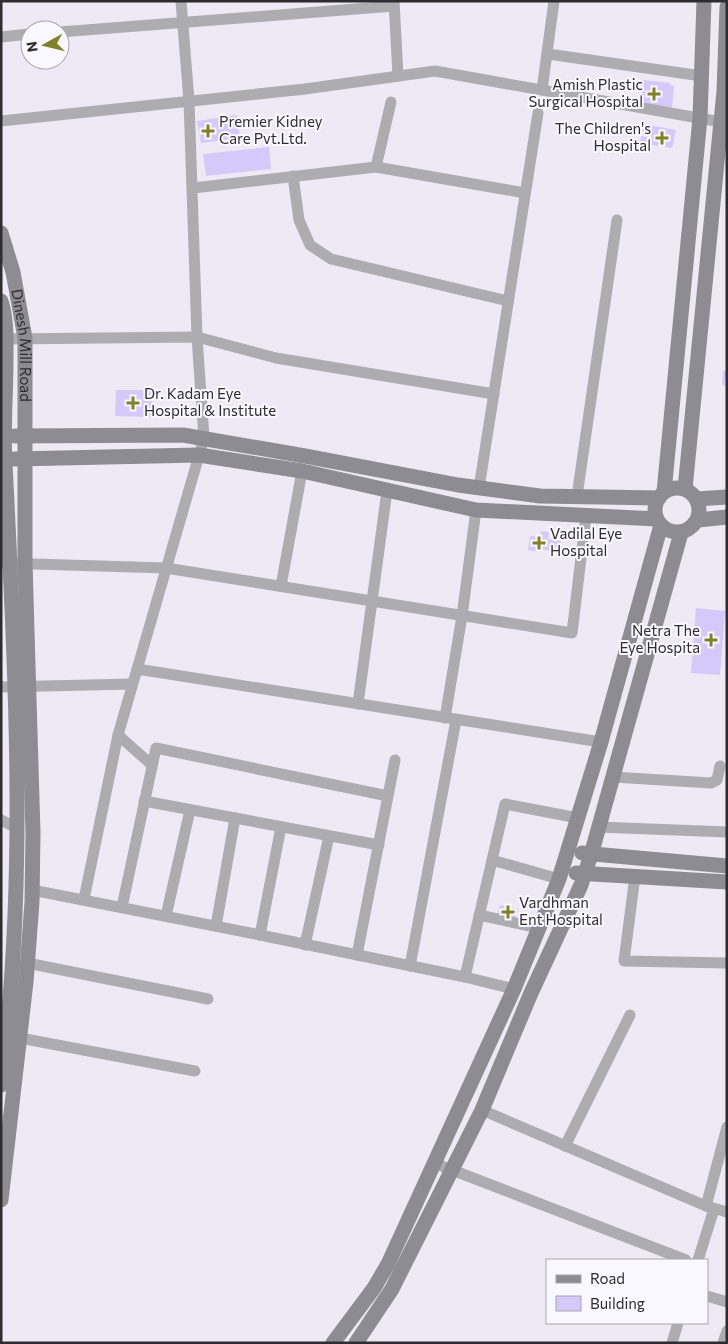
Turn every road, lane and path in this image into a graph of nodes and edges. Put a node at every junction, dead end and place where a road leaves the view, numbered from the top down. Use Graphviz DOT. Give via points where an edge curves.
graph roads {
  1 [pos="180,1"];
  2 [pos="554,1"];
  3 [pos="704,1"];
  4 [pos="394,4"];
  5 [pos="727,7"];
  6 [pos="182,22"];
  7 [pos="70,31"];
  8 [pos="704,33"];
  9 [pos="20,35"];
  10 [pos="726,35"];
  11 [pos="1,37"];
  12 [pos="548,54"];
  13 [pos="398,76"];
  14 [pos="702,76"];
  15 [pos="542,90"];
  16 [pos="189,101"];
  17 [pos="391,102"];
  18 [pos="538,113"];
  19 [pos="700,118"];
  20 [pos="1,121"];
  21 [pos="721,122"];
  22 [pos="723,138"];
  23 [pos="376,167"];
  24 [pos="293,176"];
  25 [pos="193,188"];
  26 [pos="525,193"];
  27 [pos="617,220"];
  28 [pos="1,233"];
  29 [pos="7,274"];
  30 [pos="1,301"];
  31 [pos="508,301"];
  32 [pos="197,337"];
  33 [pos="25,338"];
  34 [pos="6,339"];
  35 [pos="494,394"];
  36 [pos="3,436"];
  37 [pos="25,436"];
  38 [pos="204,438"];
  39 [pos="199,454"];
  40 [pos="3,459"];
  41 [pos="25,459"];
  42 [pos="302,471"];
  43 [pos="479,488"];
  44 [pos="386,491"];
  45 [pos="691,494"];
  46 [pos="662,495"];
  47 [pos="578,496"];
  48 [pos="727,497"];
  49 [pos="476,510"];
  50 [pos="586,516"];
  51 [pos="727,517"];
  52 [pos="698,520"];
  53 [pos="659,522"];
  54 [pos="681,533"];
  55 [pos="12,563"];
  56 [pos="166,568"];
  57 [pos="281,586"];
  58 [pos="373,601"];
  59 [pos="462,616"];
  60 [pos="137,669"];
  61 [pos="132,684"];
  62 [pos="15,687"];
  63 [pos="358,704"];
  64 [pos="451,719"];
  65 [pos="118,735"];
  66 [pos="601,742"];
  67 [pos="395,760"];
  68 [pos="152,765"];
  69 [pos="720,766"];
  70 [pos="612,777"];
  71 [pos="388,796"];
  72 [pos="144,801"];
  73 [pos="190,810"];
  74 [pos="235,818"];
  75 [pos="578,818"];
  76 [pos="1,820"];
  77 [pos="281,827"];
  78 [pos="598,827"];
  79 [pos="17,828"];
  80 [pos="727,832"];
  81 [pos="329,836"];
  82 [pos="378,845"];
  83 [pos="568,851"];
  84 [pos="590,855"];
  85 [pos="492,860"];
  86 [pos="727,866"];
  87 [pos="585,874"];
  88 [pos="561,875"];
  89 [pos="635,876"];
  90 [pos="727,882"];
  91 [pos="32,890"];
  92 [pos="84,899"];
  93 [pos="122,907"];
  94 [pos="479,915"];
  95 [pos="166,916"];
  96 [pos="216,926"];
  97 [pos="539,928"];
  98 [pos="260,935"];
  99 [pos="305,945"];
  100 [pos="357,955"];
  101 [pos="27,963"];
  102 [pos="727,964"];
  103 [pos="410,966"];
  104 [pos="465,977"];
  105 [pos="514,989"];
  106 [pos="12,994"];
  107 [pos="208,999"];
  108 [pos="630,1015"];
  109 [pos="20,1038"];
  110 [pos="195,1071"];
  111 [pos="6,1089"];
  112 [pos="482,1110"];
  113 [pos="727,1127"];
  114 [pos="565,1146"];
  115 [pos="434,1163"];
  116 [pos="451,1171"];
  117 [pos="1,1200"];
  118 [pos="710,1207"];
  119 [pos="727,1212"];
  120 [pos="683,1259"];
  121 [pos="698,1259"];
  122 [pos="708,1296"];
  123 [pos="727,1302"];
  124 [pos="678,1324"];
  125 [pos="727,1331"];
  126 [pos="333,1343"];
  127 [pos="356,1343"];
  128 [pos="672,1343"];
  129 [pos="724,1343"];
  1 -- 6 [label="street"];
  2 -- 12 [label="street"];
  3 -- 8 [label="main road"];
  4 -- 6 [label="street"];
  4 -- 13 [label="street"];
  5 -- 10 [label="main road"];
  6 -- 7 [label="street"];
  6 -- 16 [label="street"];
  8 -- 10 [label="main road"];
  8 -- 14 [label="main road"];
  9 -- 11 [label="street"];
  10 -- 21 [label="main road"];
  12 -- 14 [label="street"];
  12 -- 15 [label="street"];
  13 -- 15 [label="street" via="435,71"];
  13 -- 16 [label="street"];
  14 -- 19 [label="main road"];
  15 -- 19 [label="street"];
  16 -- 20 [label="street"];
  16 -- 25 [label="street"];
  17 -- 23 [label="street"];
  18 -- 26 [label="street"];
  19 -- 21 [label="street"];
  19 -- 46 [label="main road"];
  21 -- 22 [label="main road"];
  22 -- 45 [label="main road"];
  23 -- 24 [label="street"];
  23 -- 26 [label="street"];
  24 -- 25 [label="street"];
  24 -- 31 [label="street" via="299,220 310,245 331,259"];
  25 -- 32 [label="street"];
  26 -- 31 [label="street"];
  27 -- 47 [label="street"];
  28 -- 29 [label="main road, Dinesh Mill Road"];
  29 -- 33 [label="main road, Dinesh Mill Road"];
  30 -- 34 [label="main road, Dinesh Mill Road"];
  31 -- 35 [label="street"];
  32 -- 33 [label="street"];
  32 -- 35 [label="street" via="276,358"];
  32 -- 38 [label="street"];
  33 -- 34 [label="street"];
  33 -- 37 [label="main road, Dinesh Mill Road"];
  34 -- 36 [label="main road, Dinesh Mill Road"];
  35 -- 43 [label="street"];
  36 -- 37 [label="main road"];
  36 -- 40 [label="main road, Dinesh Mill Road"];
  37 -- 38 [label="main road" via="183,435"];
  37 -- 41 [label="main road, Dinesh Mill Road"];
  38 -- 39 [label="street"];
  38 -- 43 [label="main road"];
  39 -- 41 [label="main road"];
  39 -- 42 [label="main road"];
  39 -- 56 [label="street"];
  40 -- 41 [label="main road"];
  40 -- 55 [label="main road, Dinesh Mill Road"];
  41 -- 55 [label="main road, Dinesh Mill Road"];
  42 -- 44 [label="main road"];
  42 -- 57 [label="street"];
  43 -- 47 [label="main road" via="540,496"];
  44 -- 49 [label="main road"];
  44 -- 58 [label="street"];
  45 -- 46 [label="main road" via="678,488"];
  45 -- 48 [label="main road"];
  45 -- 52 [label="main road" via="700,513"];
  46 -- 47 [label="main road"];
  46 -- 53 [label="main road" via="656,504"];
  49 -- 50 [label="main road"];
  49 -- 59 [label="street"];
  50 -- 53 [label="main road"];
  50 -- 59 [label="street" via="572,633"];
  51 -- 52 [label="main road"];
  52 -- 54 [label="main road"];
  53 -- 54 [label="main road" via="666,530"];
  53 -- 66 [label="main road"];
  54 -- 70 [label="main road"];
  55 -- 56 [label="street"];
  55 -- 62 [label="main road"];
  56 -- 57 [label="street"];
  56 -- 60 [label="street"];
  57 -- 58 [label="street"];
  58 -- 59 [label="street"];
  58 -- 63 [label="street"];
  59 -- 64 [label="street"];
  60 -- 61 [label="street"];
  60 -- 63 [label="street"];
  61 -- 62 [label="street"];
  61 -- 65 [label="street"];
  62 -- 79 [label="main road"];
  62 -- 91 [label="main road" via="32,769"];
  63 -- 64 [label="street"];
  64 -- 66 [label="street"];
  64 -- 103 [label="street"];
  65 -- 68 [label="street"];
  65 -- 92 [label="street"];
  66 -- 75 [label="main road"];
  67 -- 71 [label="street"];
  68 -- 71 [label="street" via="156,748"];
  68 -- 72 [label="street"];
  69 -- 70 [label="street" via="718,780 711,783"];
  70 -- 78 [label="main road"];
  71 -- 82 [label="street"];
  72 -- 73 [label="street"];
  72 -- 93 [label="street"];
  73 -- 74 [label="street"];
  73 -- 95 [label="street"];
  74 -- 77 [label="street"];
  74 -- 96 [label="street"];
  75 -- 83 [label="main road"];
  75 -- 85 [label="street" via="506,804"];
  76 -- 79 [label="street"];
  77 -- 81 [label="street"];
  77 -- 98 [label="street"];
  78 -- 80 [label="street"];
  78 -- 84 [label="main road"];
  79 -- 106 [label="main road"];
  81 -- 82 [label="street"];
  81 -- 99 [label="street"];
  82 -- 100 [label="street"];
  83 -- 84 [label="main road"];
  83 -- 88 [label="main road"];
  84 -- 86 [label="main road"];
  84 -- 87 [label="main road"];
  85 -- 88 [label="street"];
  85 -- 94 [label="street"];
  87 -- 88 [label="main road"];
  87 -- 89 [label="main road"];
  87 -- 112 [label="main road"];
  88 -- 97 [label="main road"];
  89 -- 90 [label="main road"];
  89 -- 102 [label="street" via="624,961"];
  91 -- 92 [label="street"];
  91 -- 101 [label="main road"];
  92 -- 93 [label="street"];
  93 -- 95 [label="street"];
  94 -- 97 [label="street"];
  94 -- 104 [label="street"];
  95 -- 96 [label="street"];
  96 -- 98 [label="street"];
  97 -- 105 [label="main road"];
  98 -- 99 [label="street"];
  99 -- 100 [label="street"];
  100 -- 103 [label="street"];
  101 -- 106 [label="main road"];
  101 -- 107 [label="street"];
  103 -- 104 [label="street"];
  104 -- 105 [label="street"];
  105 -- 115 [label="main road"];
  106 -- 109 [label="main road"];
  106 -- 111 [label="main road"];
  108 -- 114 [label="street"];
  109 -- 110 [label="street"];
  109 -- 111 [label="main road"];
  111 -- 117 [label="main road"];
  112 -- 114 [label="street"];
  112 -- 116 [label="main road"];
  113 -- 118 [label="street"];
  114 -- 118 [label="street"];
  115 -- 116 [label="street"];
  115 -- 126 [label="main road" via="388,1264"];
  116 -- 120 [label="street"];
  116 -- 127 [label="main road" via="392,1289"];
  118 -- 119 [label="street"];
  118 -- 121 [label="street"];
  122 -- 123 [label="street"];
  124 -- 128 [label="street"];
  125 -- 129 [label="street"];
}
